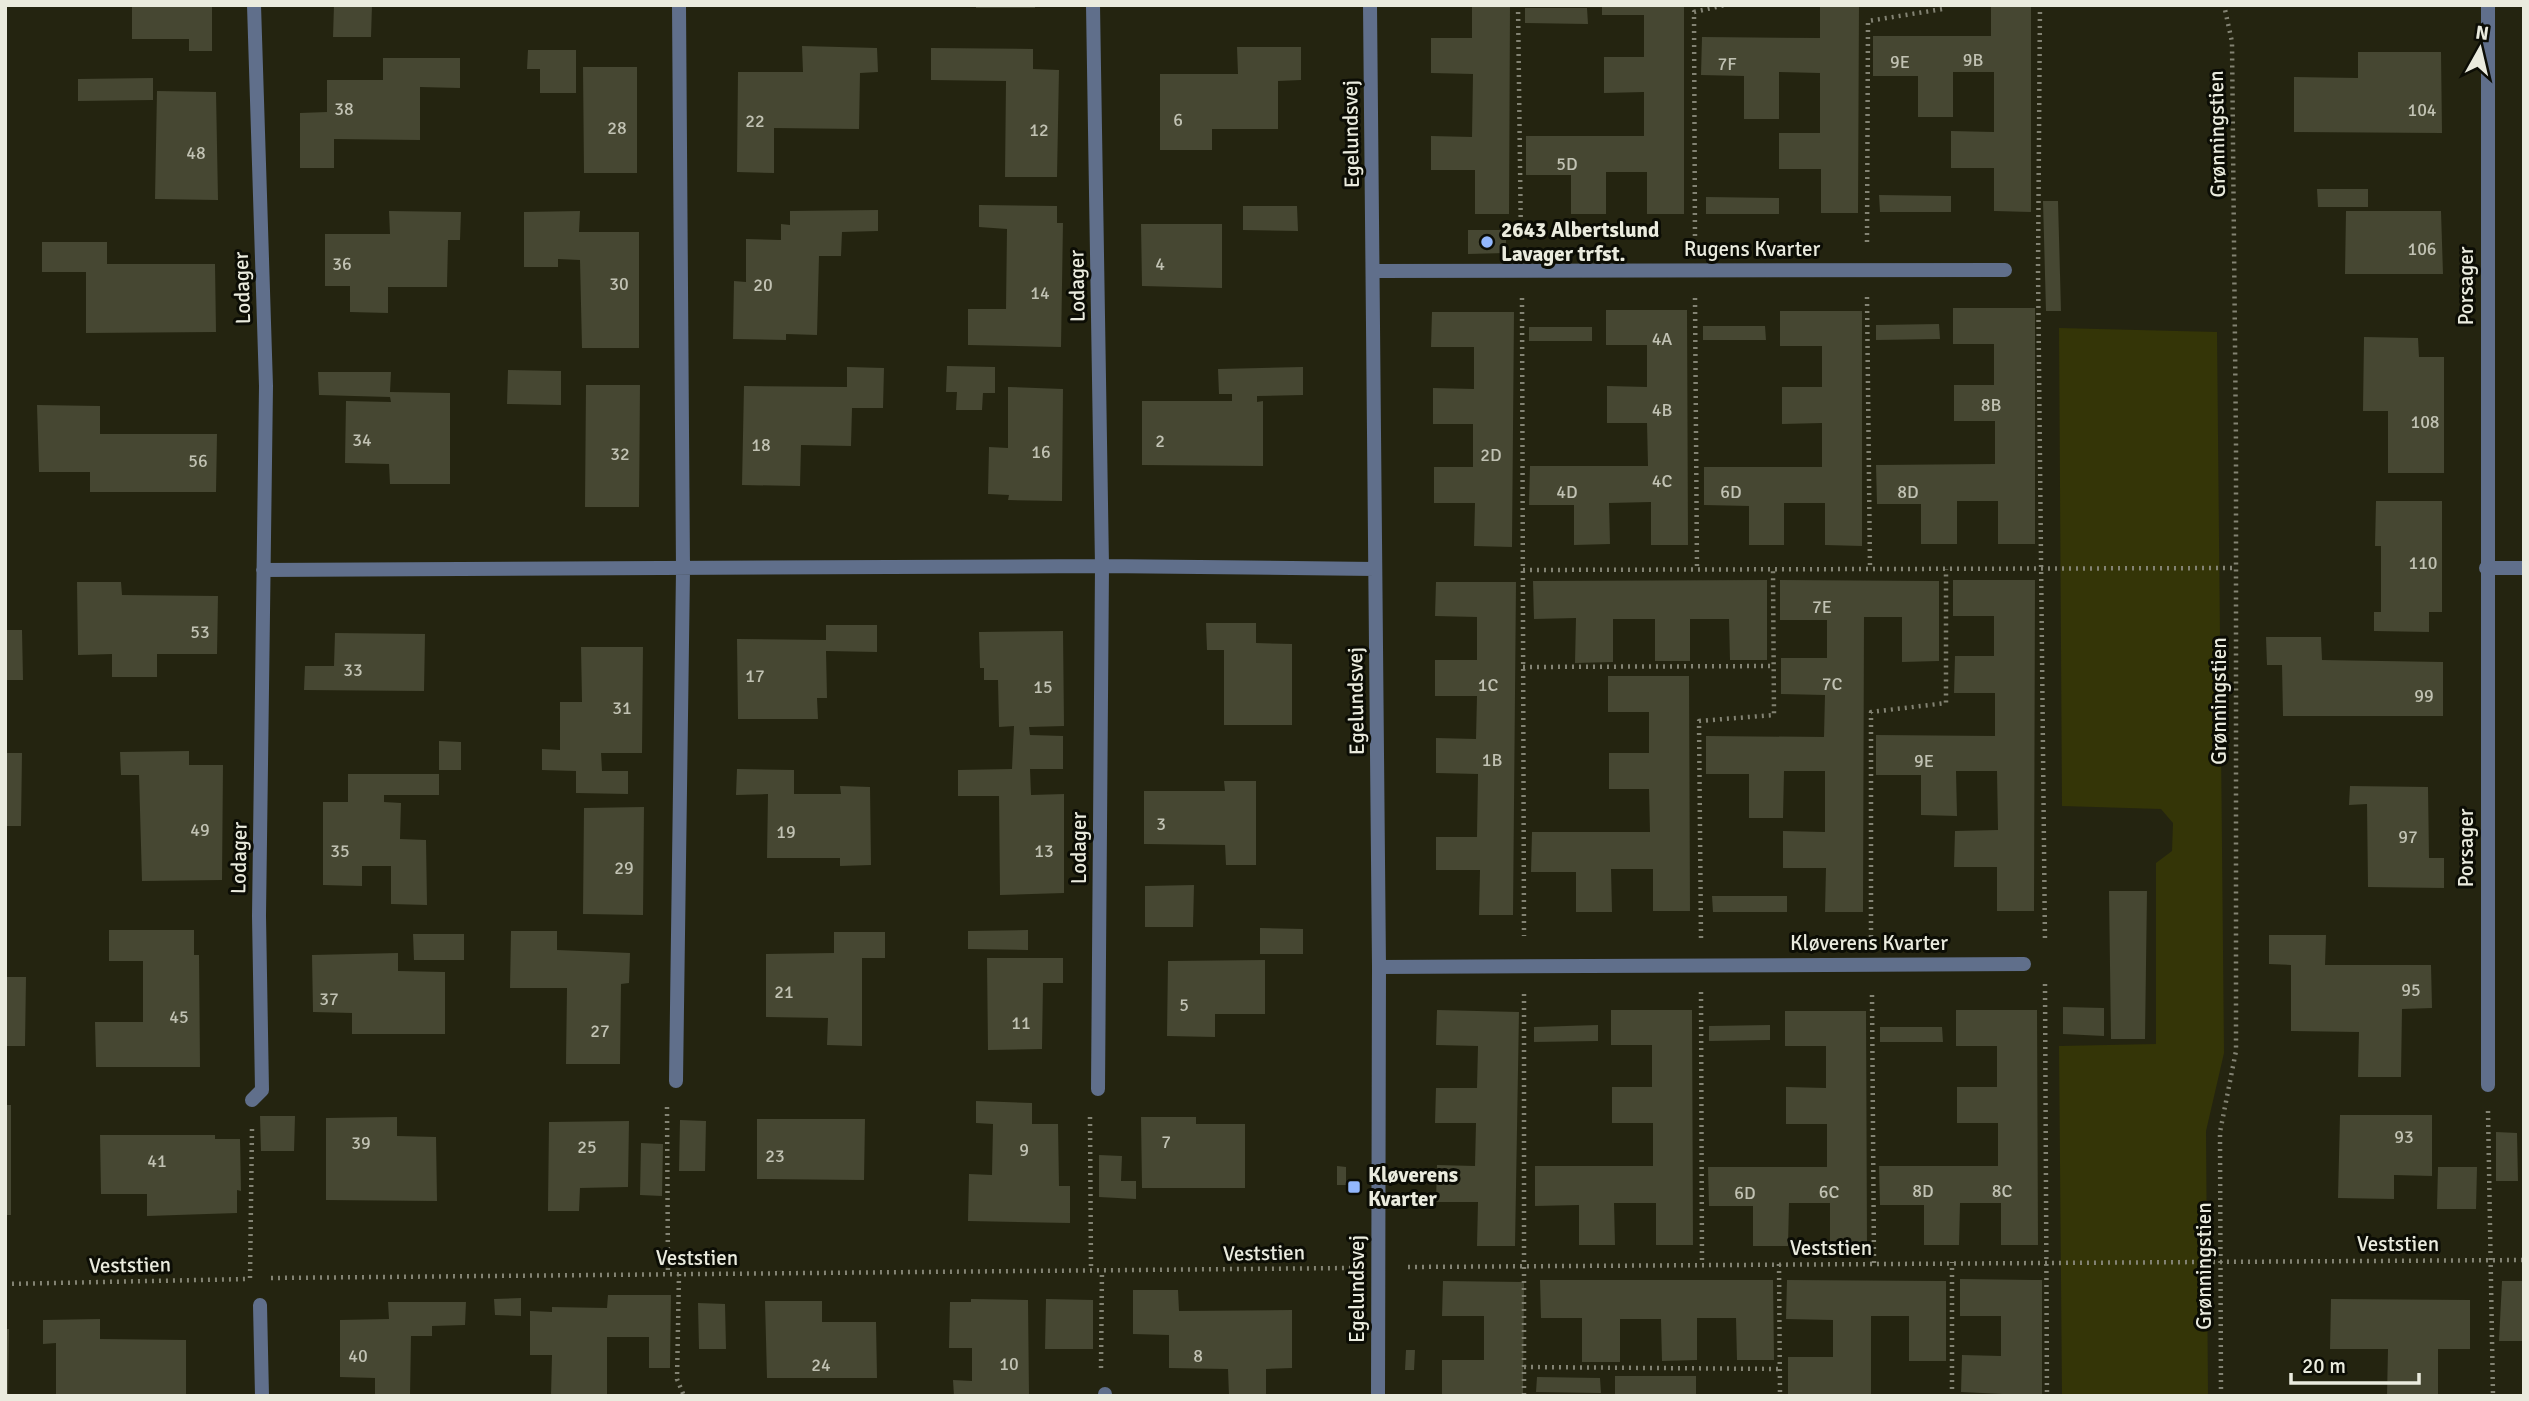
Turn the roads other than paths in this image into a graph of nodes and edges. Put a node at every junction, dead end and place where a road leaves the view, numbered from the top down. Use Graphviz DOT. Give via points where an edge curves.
graph roads {
  1 [pos="254,5"];
  2 [pos="679,5"];
  3 [pos="1093,5"];
  4 [pos="1370,5"];
  5 [pos="2488,5"];
  6 [pos="2005,270"];
  7 [pos="1373,271"];
  8 [pos="1102,566"];
  9 [pos="2486,568"];
  10 [pos="2524,568"];
  11 [pos="1376,569"];
  12 [pos="263,570"];
  13 [pos="683,570"];
  14 [pos="2024,964"];
  15 [pos="1379,967"];
  16 [pos="676,1080"];
  17 [pos="2488,1085"];
  18 [pos="1098,1089"];
  19 [pos="252,1100"];
  20 [pos="260,1305"];
  21 [pos="262,1396"];
  22 [pos="1378,1396"];
  1 -- 12 [label="street, Lodager" via="266,386"];
  2 -- 13 [label="street"];
  3 -- 8 [label="street, Lodager"];
  4 -- 7 [label="street, Egelundsvej"];
  5 -- 9 [label="street, Porsager"];
  6 -- 7 [label="street, Rugens Kvarter"];
  7 -- 11 [label="street, Egelundsvej"];
  8 -- 11 [label="street"];
  8 -- 13 [label="street"];
  8 -- 18 [label="street, Lodager"];
  9 -- 10 [label="street"];
  9 -- 17 [label="street, Porsager"];
  11 -- 15 [label="street, Egelundsvej"];
  12 -- 13 [label="street"];
  12 -- 19 [label="street, Lodager" via="262,1090"];
  13 -- 16 [label="street"];
  14 -- 15 [label="street, Kløverens Kvarter"];
  15 -- 22 [label="street, Egelundsvej"];
  20 -- 21 [label="street"];
}
